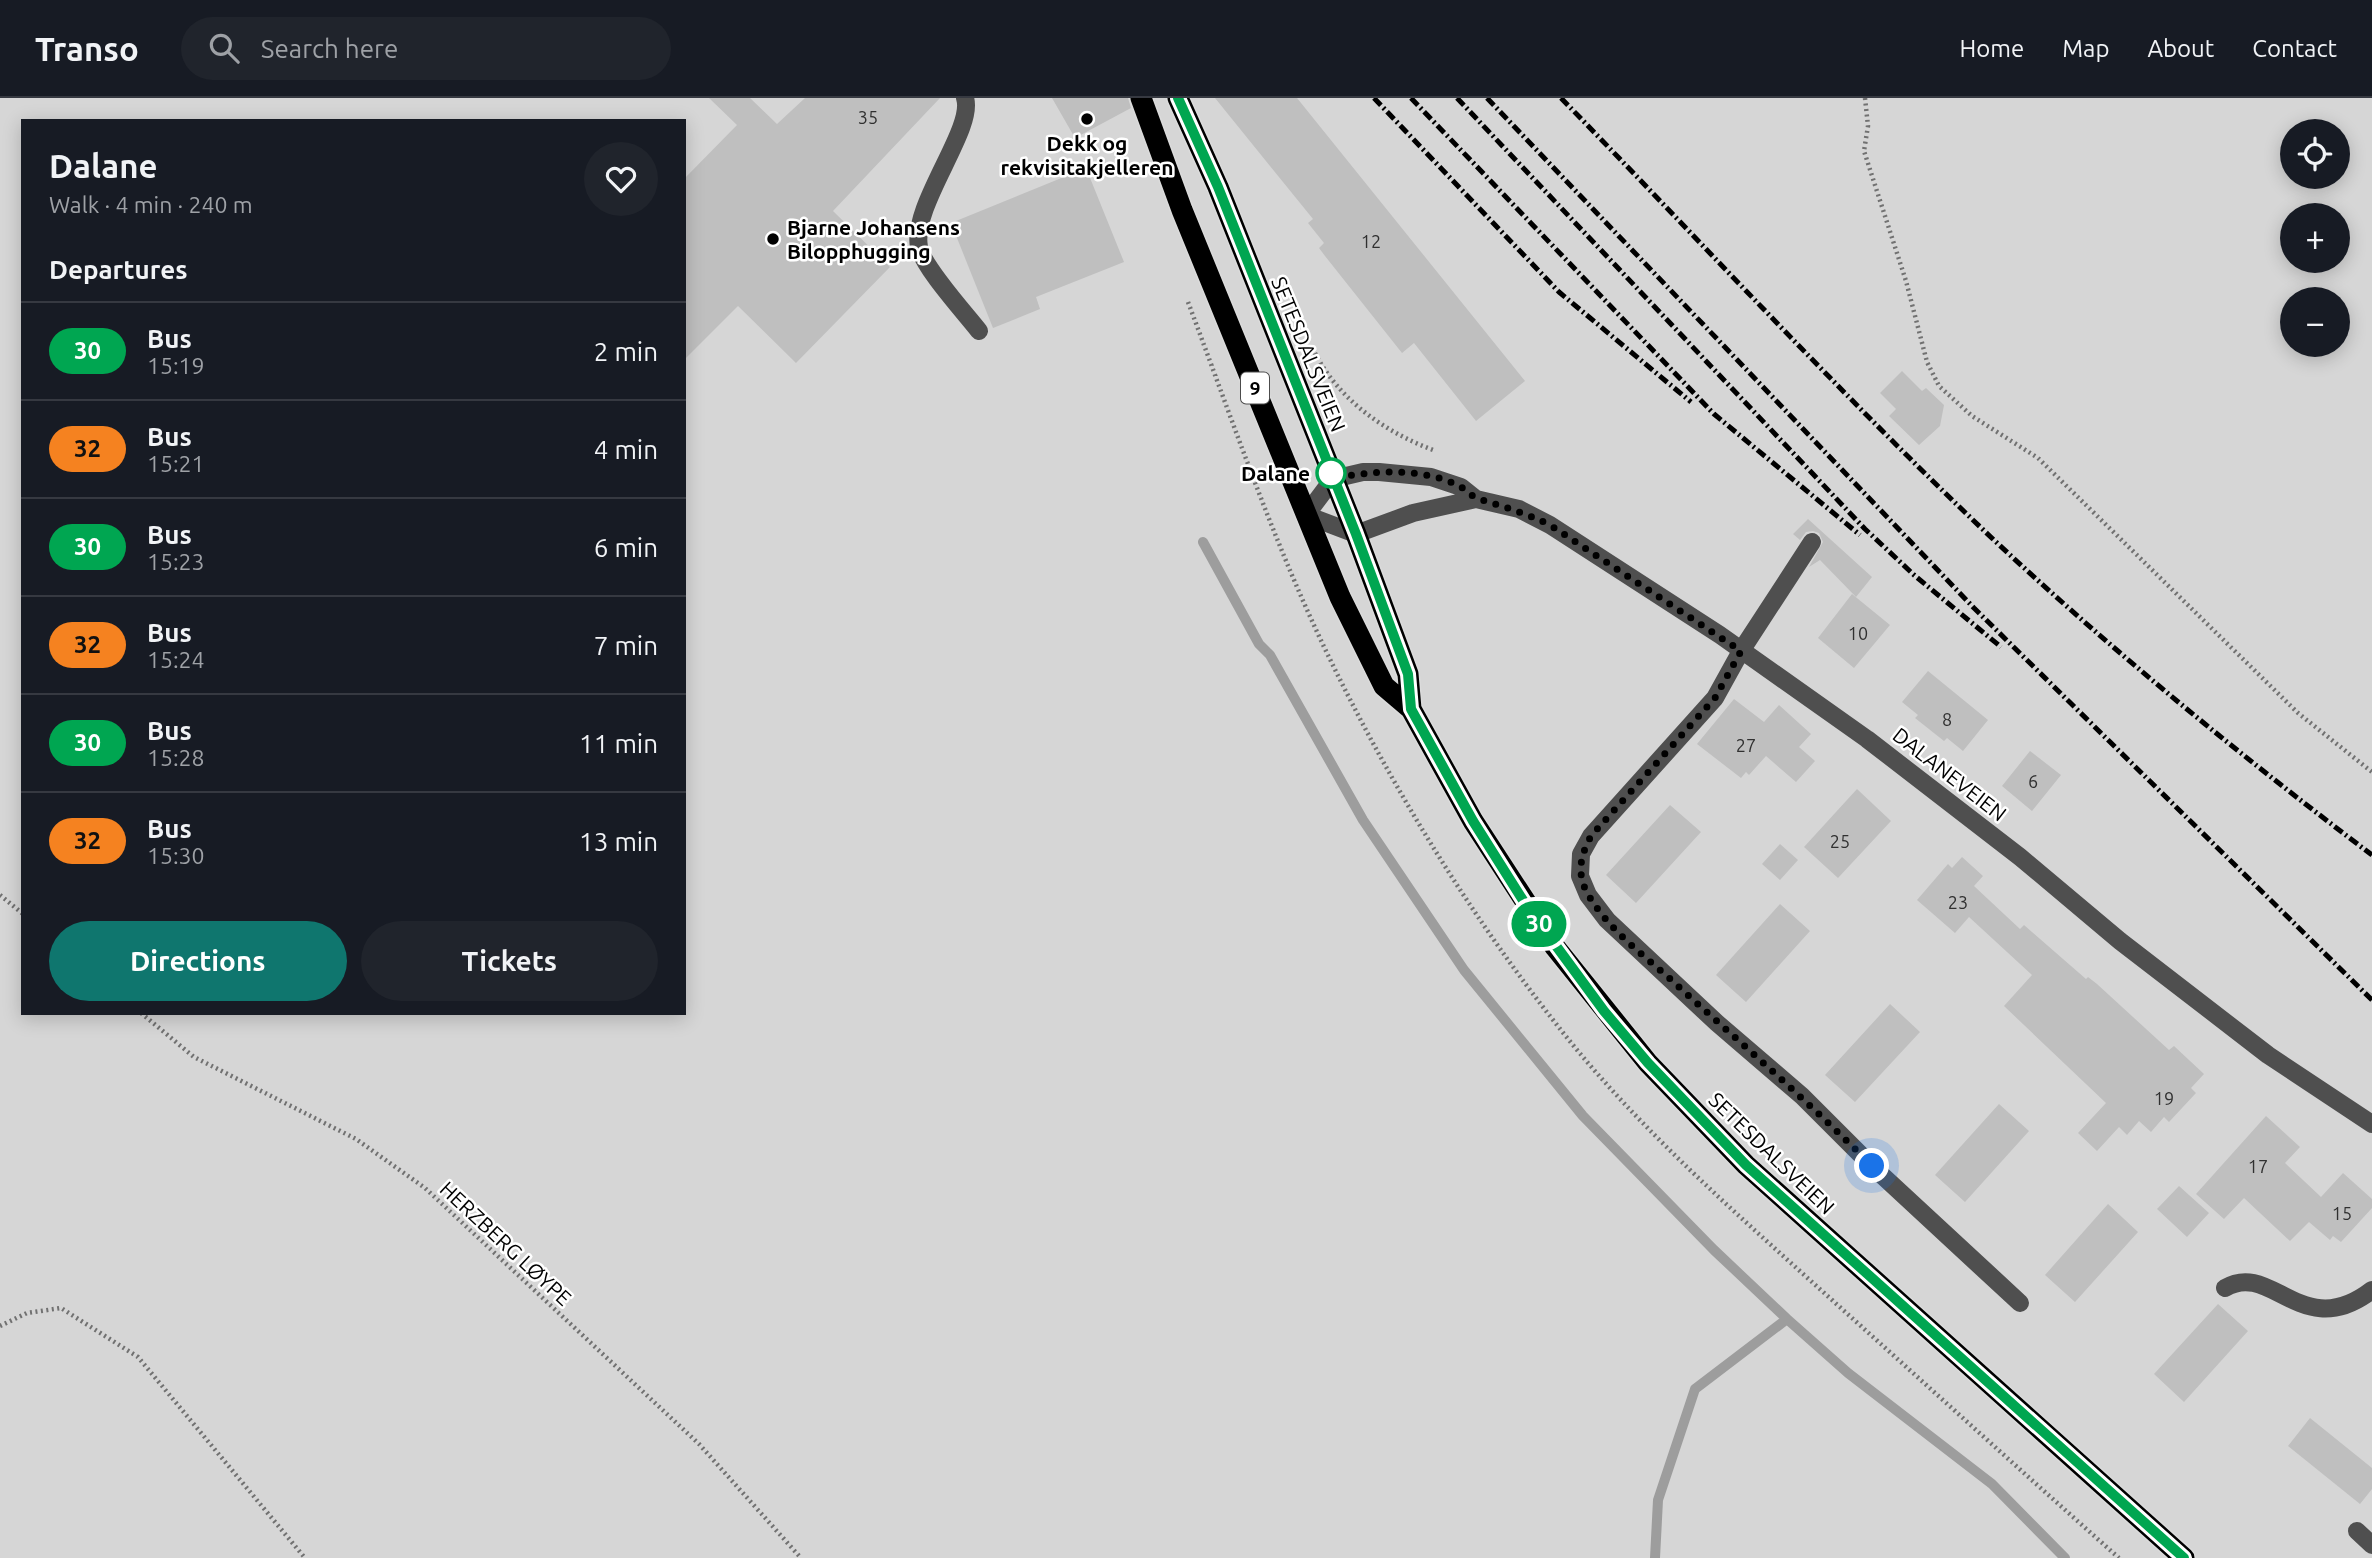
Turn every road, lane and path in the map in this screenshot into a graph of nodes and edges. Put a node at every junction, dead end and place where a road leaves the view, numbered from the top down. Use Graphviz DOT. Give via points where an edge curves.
graph roads {
  1 [pos="965,98"];
  2 [pos="1141,98"];
  3 [pos="1178,98"];
  4 [pos="1865,98"];
  5 [pos="979,331"];
  6 [pos="1310,341"];
  7 [pos="1442,454"];
  8 [pos="1333,479"];
  9 [pos="1476,499"];
  10 [pos="1306,515"];
  11 [pos="1356,534"];
  12 [pos="1812,542"];
  13 [pos="1741,651"];
  14 [pos="1411,709"];
  15 [pos="2372,772"];
  16 [pos="0,895"];
  17 [pos="21,912"];
  18 [pos="143,1015"];
  19 [pos="2372,1124"];
  20 [pos="2225,1287"];
  21 [pos="2372,1290"];
  22 [pos="2020,1303"];
  23 [pos="0,1326"];
  24 [pos="2357,1531"];
  25 [pos="2372,1545"];
  26 [pos="305,1558"];
  27 [pos="801,1558"];
  28 [pos="2184,1558"];
  1 -- 5 [label="street" via="967,105 955,141 920,219 919,248"];
  2 -- 10 [label="highway, SETESDALSVEIEN / 9"];
  3 -- 8 [label="highway, SETESDALSVEIEN / 9" via="1218,187"];
  4 -- 15 [label="path" via="1868,126 1864,151 1927,362 1939,386 1972,416 2038,458 2298,713"];
  6 -- 7 [label="path" via="1331,379 1351,401 1406,440"];
  8 -- 9 [label="street, DALANEVEIEN" via="1363,472 1431,477 1461,487"];
  8 -- 10 [label="street"];
  8 -- 11 [label="highway, SETESDALSVEIEN / 9"];
  9 -- 11 [label="street, DALANEVEIEN" via="1413,513"];
  9 -- 13 [label="street, DALANEVEIEN" via="1519,509 1550,525"];
  10 -- 11 [label="street"];
  10 -- 14 [label="highway, SETESDALSVEIEN / 9" via="1384,686"];
  11 -- 14 [label="highway, SETESDALSVEIEN / 9" via="1408,674"];
  12 -- 13 [label="street"];
  13 -- 19 [label="street, DALANEVEIEN" via="1867,739 2020,856 2120,941 2268,1055"];
  13 -- 22 [label="street" via="1715,698 1591,836 1581,854 1580,876 1588,895 1635,949 1802,1096"];
  14 -- 28 [label="highway, SETESDALSVEIEN / 9" via="1512,884 1648,1063 1737,1156"];
  16 -- 17 [label="path"];
  18 -- 27 [label="path, HERZBERG LØYPE" via="194,1057 356,1139 425,1188 699,1444"];
  20 -- 21 [label="street" via="2244,1280 2310,1307 2334,1310 2355,1303"];
  23 -- 26 [label="path" via="27,1313 61,1308 138,1357"];
  24 -- 25 [label="street"];
}
